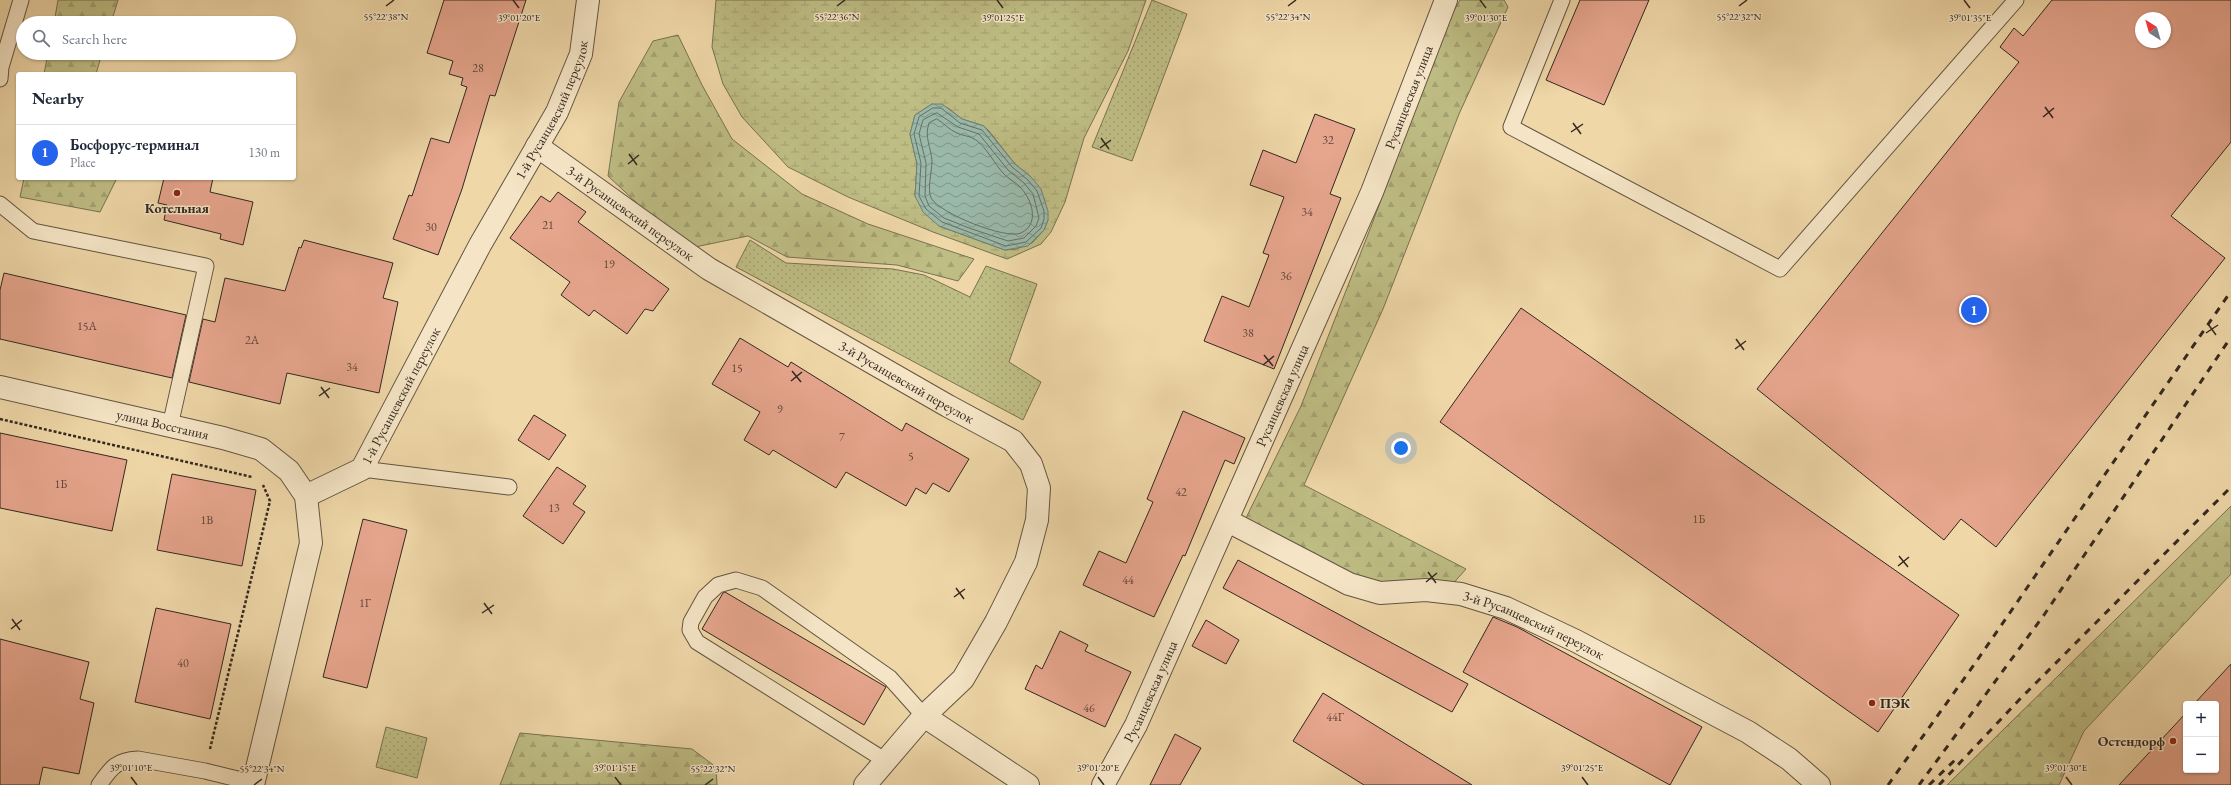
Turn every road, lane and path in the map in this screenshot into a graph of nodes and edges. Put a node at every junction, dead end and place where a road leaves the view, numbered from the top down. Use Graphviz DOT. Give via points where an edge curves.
graph roads {
  1 [pos="21,0"];
  2 [pos="588,0"];
  3 [pos="1446,0"];
  4 [pos="1562,0"];
  5 [pos="2016,0"];
  6 [pos="16,16"];
  7 [pos="16,18"];
  8 [pos="0,79"];
  9 [pos="537,146"];
  10 [pos="0,204"];
  11 [pos="0,386"];
  12 [pos="0,419"];
  13 [pos="170,426"];
  14 [pos="362,469"];
  15 [pos="509,487"];
  16 [pos="306,496"];
  17 [pos="1228,521"];
  18 [pos="924,716"];
  19 [pos="886,761"];
  20 [pos="205,771"];
  21 [pos="253,784"];
  22 [pos="98,785"];
  23 [pos="865,785"];
  24 [pos="1028,785"];
  25 [pos="1103,785"];
  26 [pos="1819,785"];
  1 -- 6 [label="lane"];
  2 -- 9 [label="street, 1-й Русанцевский переулок" via="581,54 557,112"];
  3 -- 17 [label="street, Русанцевская улица" via="1372,192"];
  4 -- 5 [label="lane" via="1511,127 1780,269"];
  7 -- 8 [label="lane"];
  9 -- 14 [label="street, 1-й Русанцевский переулок" via="480,245"];
  9 -- 18 [label="street, 3-й Русанцевский переулок" via="709,269 1013,441 1023,451 1031,464 1039,488 1037,520 1026,562 996,622 963,679"];
  10 -- 13 [label="lane" via="33,231 206,266"];
  11 -- 13 [label="street, улица Восстания"];
  12 -- 20 [label="path" via="260,478 270,501"];
  13 -- 16 [label="street, улица Восстания" via="261,449 289,471"];
  14 -- 15 [label="lane"];
  14 -- 16 [label="street, 1-й Русанцевский переулок"];
  16 -- 21 [label="street" via="311,543"];
  17 -- 25 [label="street, Русанцевская улица" via="1136,724"];
  17 -- 26 [label="street, 3-й Русанцевский переулок" via="1348,584 1380,593 1426,590 1461,594 1506,608 1576,641 1748,732 1789,759"];
  18 -- 19 [label="street, 3-й Русанцевский переулок"];
  18 -- 19 [label="lane" via="890,678 762,588 736,580 718,585 705,598 691,622 690,630 697,642"];
  18 -- 24 [label="street"];
  19 -- 23 [label="street, 3-й Русанцевский переулок"];
  20 -- 21 [label="lane"];
  20 -- 22 [label="lane" via="127,759 112,766"];
}
